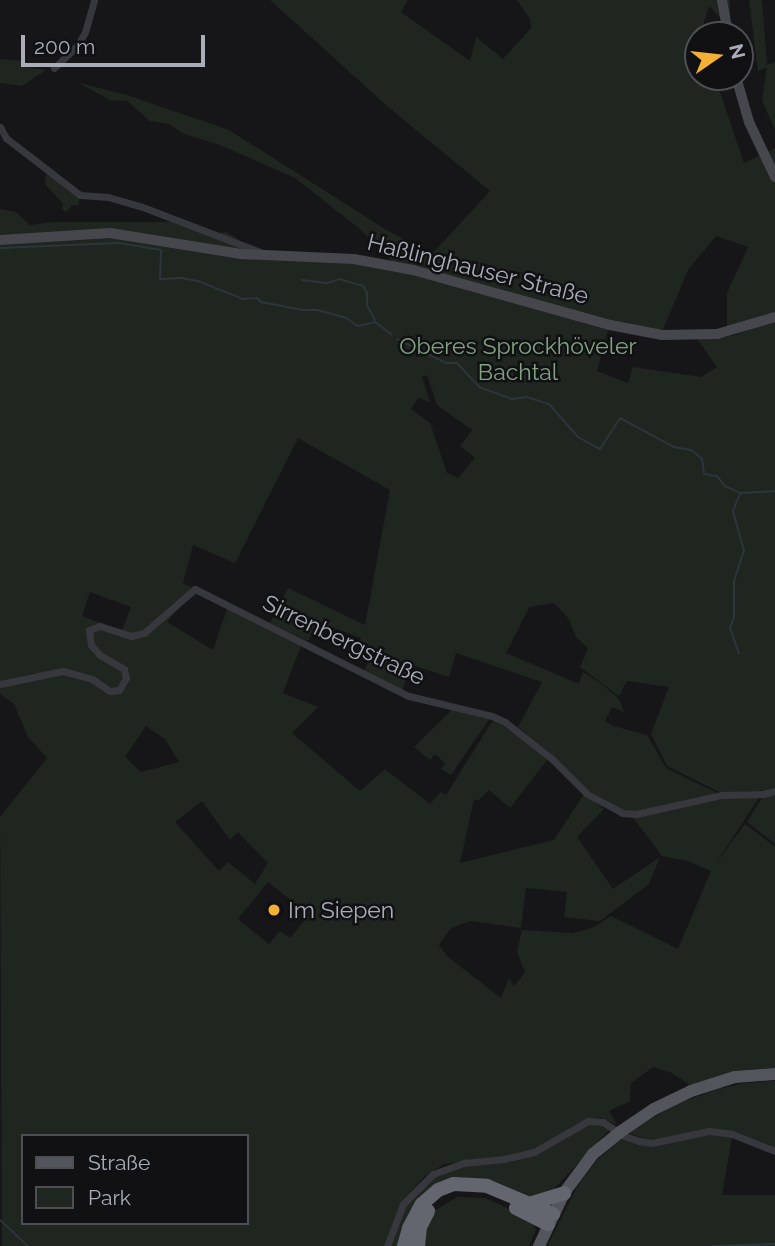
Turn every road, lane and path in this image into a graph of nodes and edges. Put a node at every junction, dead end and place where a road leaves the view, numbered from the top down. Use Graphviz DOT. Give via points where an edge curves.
graph roads {
  1 [pos="94,0"];
  2 [pos="722,0"];
  3 [pos="726,21"];
  4 [pos="54,68"];
  5 [pos="740,91"];
  6 [pos="0,127"];
  7 [pos="775,177"];
  8 [pos="0,240"];
  9 [pos="268,256"];
  10 [pos="775,317"];
  11 [pos="0,684"];
  12 [pos="775,791"];
  13 [pos="775,1074"];
  14 [pos="620,1132"];
  15 [pos="775,1152"];
  16 [pos="564,1193"];
  17 [pos="529,1204"];
  18 [pos="550,1219"];
  19 [pos="387,1246"];
  20 [pos="404,1246"];
  21 [pos="418,1246"];
  22 [pos="539,1246"];
  1 -- 4 [label="street" via="77,46"];
  2 -- 3 [label="main road"];
  5 -- 7 [label="main road"];
  6 -- 9 [label="street" via="6,138 79,195 140,206"];
  8 -- 9 [label="main road, Haßlinghauser Straße" via="110,233"];
  9 -- 10 [label="main road, Haßlinghauser Straße" via="375,262 662,335 717,334"];
  11 -- 12 [label="street, Sirrenbergstraße" via="63,671 92,679 110,691 119,690 126,678 124,669 91,645 89,630 100,626 131,636 144,633 195,589 409,696 505,722 593,799 622,813 722,795"];
  13 -- 14 [label="main road" via="735,1077 691,1091"];
  14 -- 15 [label="street" via="652,1143 709,1131 732,1134"];
  14 -- 16 [label="main road" via="593,1154"];
  14 -- 19 [label="street" via="603,1122 587,1121 534,1152 437,1171 403,1204"];
  16 -- 17 [label="highway"];
  16 -- 18 [label="main road"];
  17 -- 18 [label="highway"];
  17 -- 20 [label="highway" via="482,1184 446,1186 420,1206"];
  18 -- 21 [label="highway" via="491,1197 458,1193 428,1210"];
  18 -- 22 [label="main road"];
}
